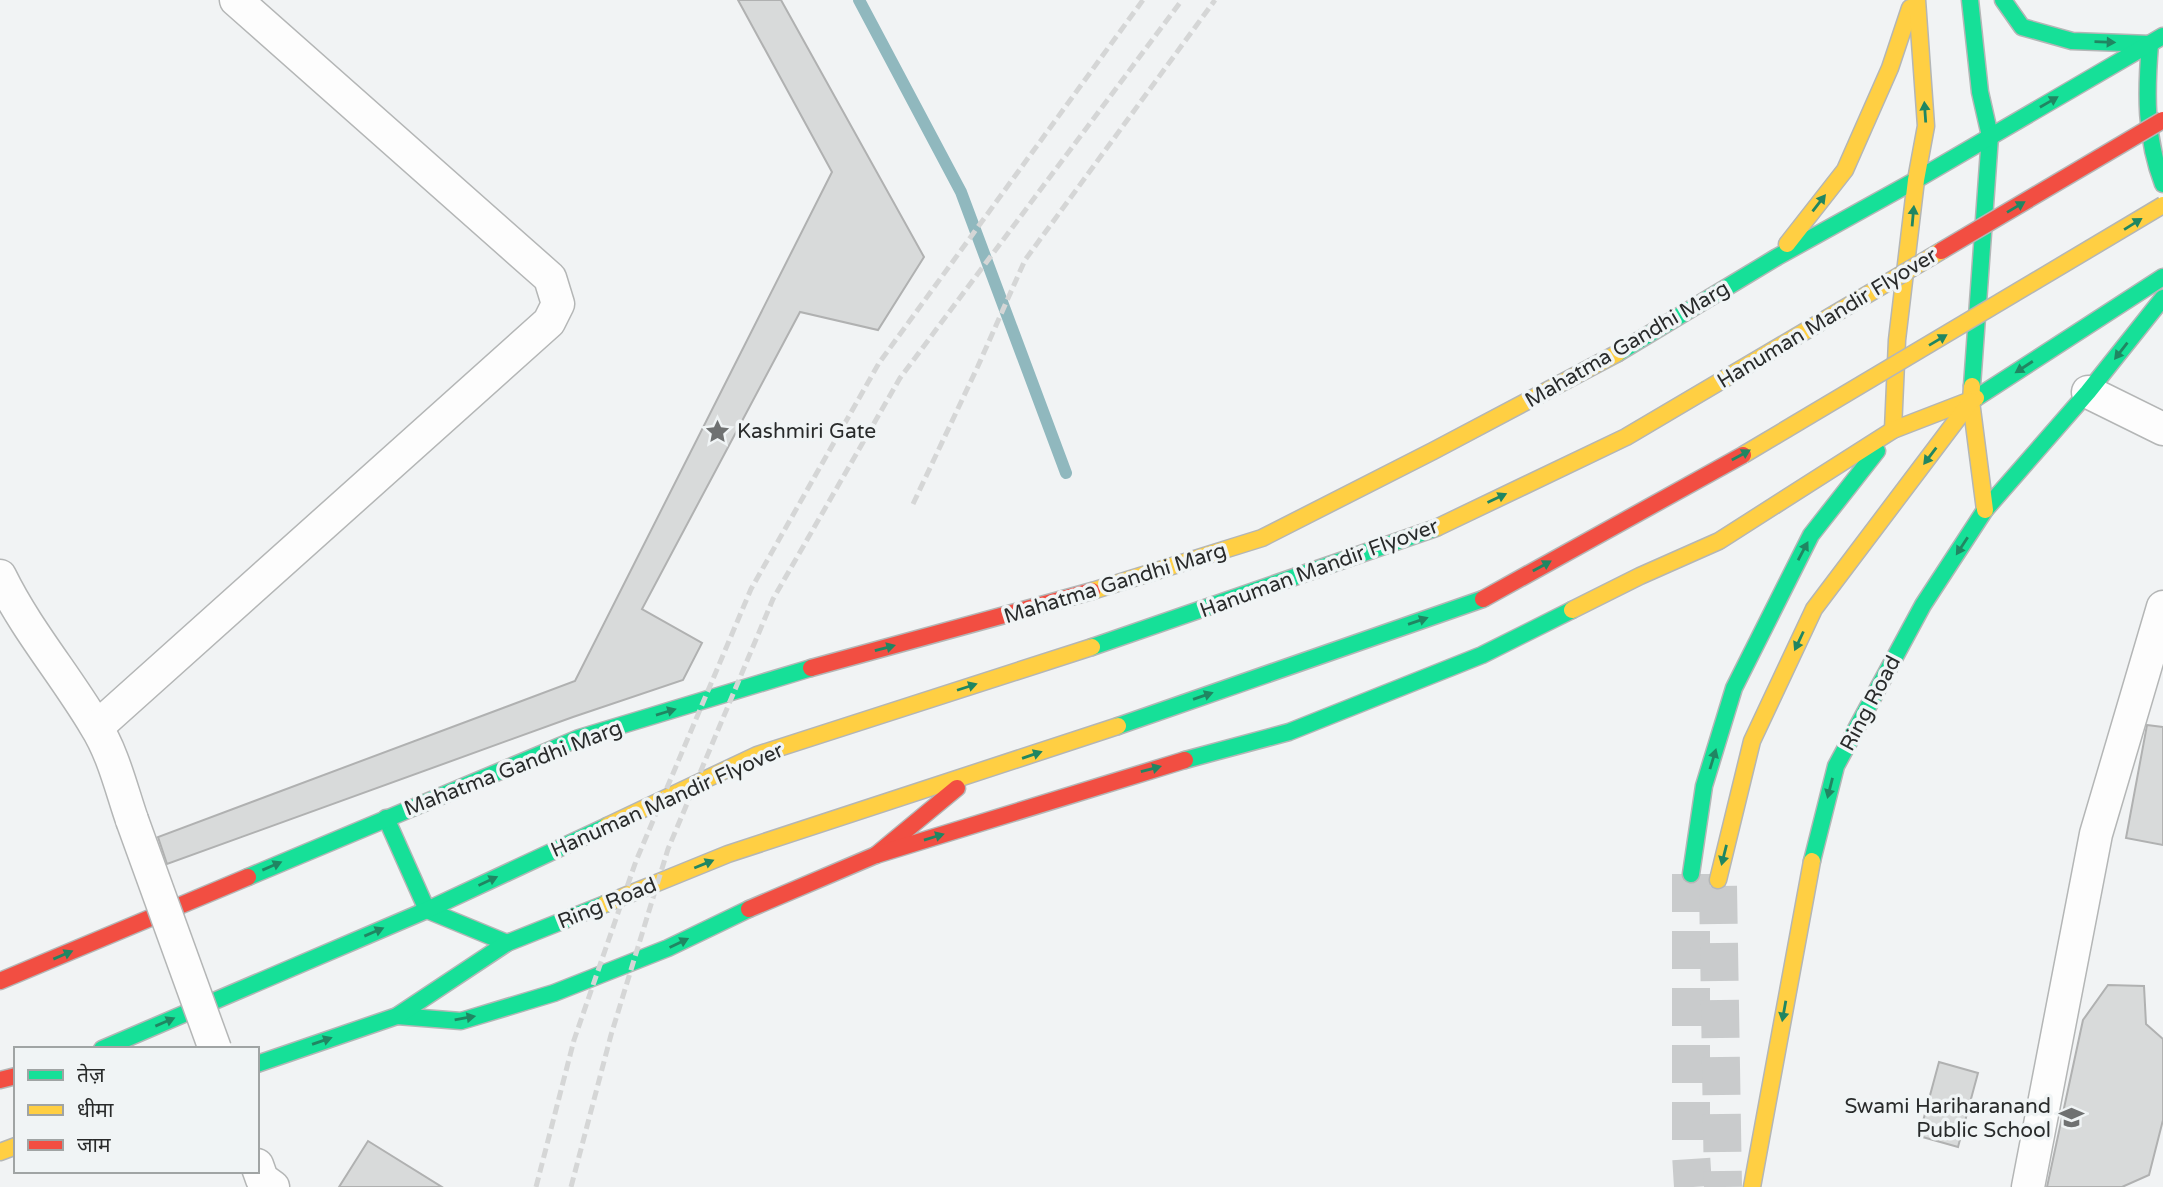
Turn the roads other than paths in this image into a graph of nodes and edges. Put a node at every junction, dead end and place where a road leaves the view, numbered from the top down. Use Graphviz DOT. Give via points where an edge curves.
graph roads {
  1 [pos="236,0"];
  2 [pos="1915,0"];
  3 [pos="1970,0"];
  4 [pos="2003,0"];
  5 [pos="2156,40"];
  6 [pos="2163,120"];
  7 [pos="1990,136"];
  8 [pos="1916,180"];
  9 [pos="2163,184"];
  10 [pos="2163,205"];
  11 [pos="1777,257"];
  12 [pos="2163,277"];
  13 [pos="2163,298"];
  14 [pos="2088,392"];
  15 [pos="1971,401"];
  16 [pos="2163,429"];
  17 [pos="1893,430"];
  18 [pos="1985,510"];
  19 [pos="0,576"];
  20 [pos="2163,607"];
  21 [pos="97,727"];
  22 [pos="972,776"];
  23 [pos="386,818"];
  24 [pos="876,855"];
  25 [pos="1691,874"];
  26 [pos="1718,880"];
  27 [pos="427,910"];
  28 [pos="508,943"];
  29 [pos="0,981"];
  30 [pos="397,1016"];
  31 [pos="107,1047"];
  32 [pos="214,1047"];
  33 [pos="259,1062"];
  34 [pos="1752,1187"];
  35 [pos="2028,1187"];
  1 -- 21 [label="street" via="550,278 558,304 549,322"];
  8 -- 2 [label="main road, one-way" via="1926,126"];
  11 -- 2 [label="main road, one-way" via="1845,170"];
  3 -- 7 [label="main road"];
  4 -- 5 [label="main road, one-way" via="2022,27 2072,41"];
  7 -- 5 [label="main road, Mahatma Gandhi Marg, one-way"];
  5 -- 9 [label="main road" via="2146,98 2154,166"];
  27 -- 6 [label="main road, Hanuman Mandir Flyover, one-way, bridge" via="757,755 1153,627 1436,528 1626,437"];
  7 -- 8 [label="main road, Mahatma Gandhi Marg"];
  7 -- 15 [label="main road"];
  8 -- 11 [label="main road, Mahatma Gandhi Marg"];
  17 -- 8 [label="main road, one-way" via="1897,340"];
  22 -- 10 [label="main road, one-way, bridge" via="1483,599 1777,435"];
  23 -- 11 [label="main road, Mahatma Gandhi Marg, one-way" via="579,738 844,658 1048,605 1262,538 1645,338"];
  12 -- 15 [label="main road, one-way"];
  13 -- 14 [label="main road, Ring Road, one-way"];
  14 -- 16 [label="street"];
  14 -- 18 [label="main road, Ring Road"];
  15 -- 17 [label="main road"];
  15 -- 18 [label="main road"];
  15 -- 26 [label="main road, one-way" via="1814,610 1752,741"];
  24 -- 17 [label="main road, one-way" via="1143,771 1289,732 1482,655 1719,541"];
  25 -- 17 [label="main road, one-way" via="1704,786 1734,688 1811,535"];
  18 -- 34 [label="main road, Ring Road, one-way" via="1923,605 1836,766 1812,860"];
  19 -- 21 [label="street" via="18,612"];
  20 -- 35 [label="street" via="2096,834"];
  21 -- 32 [label="street, bridge"];
  22 -- 24 [label="main road"];
  28 -- 22 [label="main road, Ring Road, one-way" via="728,854"];
  23 -- 27 [label="main road"];
  29 -- 23 [label="main road, Mahatma Gandhi Marg, one-way"];
  30 -- 24 [label="main road, one-way" via="461,1021 554,993 668,948"];
  27 -- 28 [label="main road"];
  31 -- 27 [label="main road, one-way"];
  28 -- 30 [label="main road, Ring Road"];
  33 -- 30 [label="main road, Ring Road, one-way"];
}
